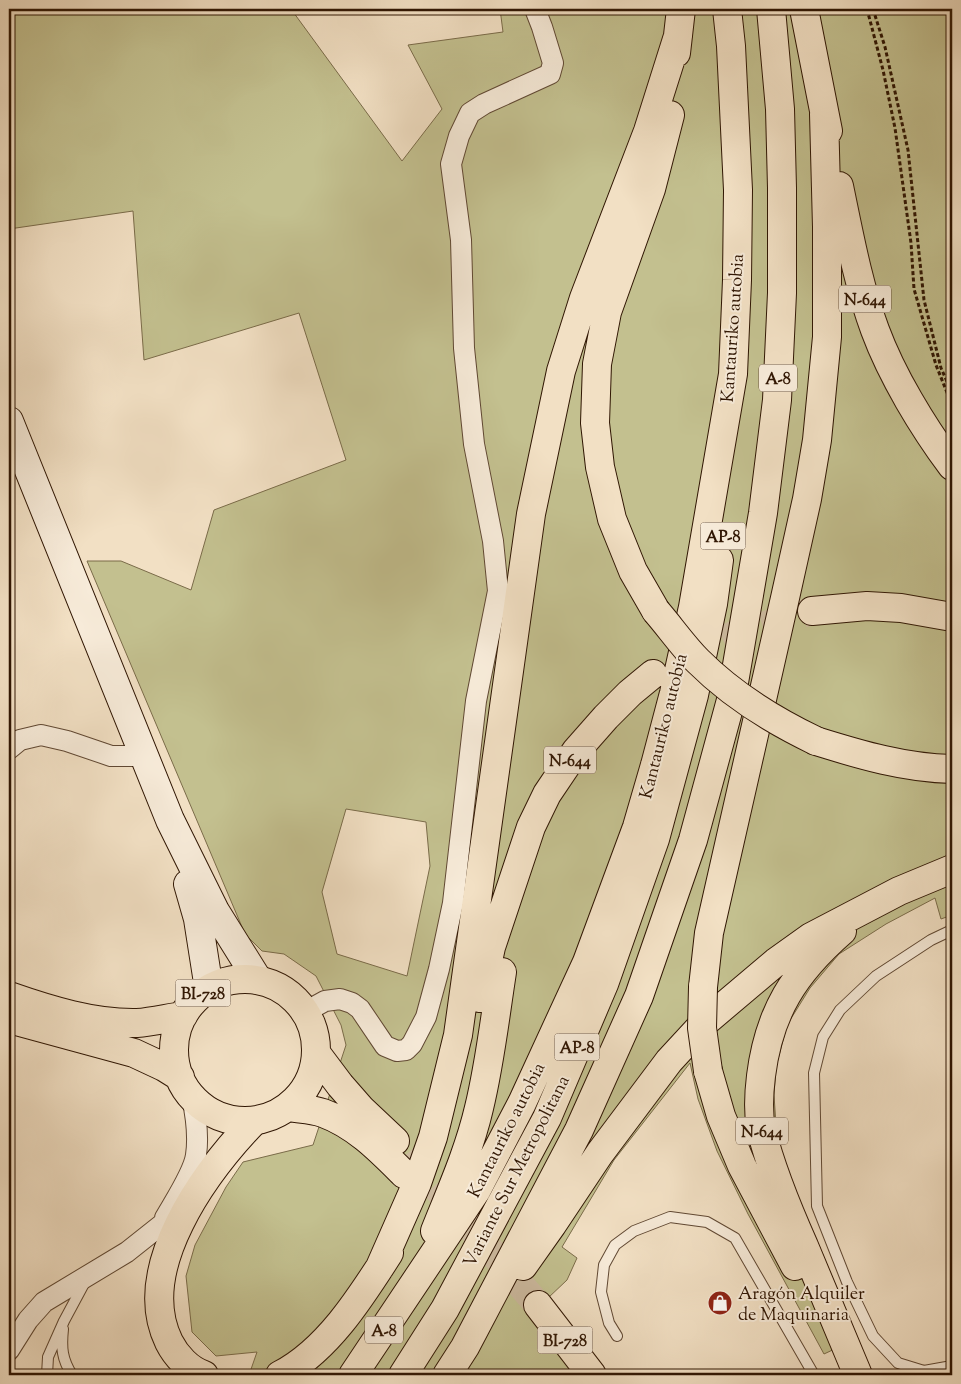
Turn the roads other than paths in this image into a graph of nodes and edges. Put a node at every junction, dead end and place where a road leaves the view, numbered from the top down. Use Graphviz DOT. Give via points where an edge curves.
graph roads {
  1 [pos="535,9"];
  2 [pos="680,9"];
  3 [pos="726,9"];
  4 [pos="771,9"];
  5 [pos="804,9"];
  6 [pos="678,36"];
  7 [pos="824,114"];
  8 [pos="733,374"];
  9 [pos="9,422"];
  10 [pos="952,466"];
  11 [pos="812,610"];
  12 [pos="952,617"];
  13 [pos="653,674"];
  14 [pos="9,749"];
  15 [pos="143,756"];
  16 [pos="952,769"];
  17 [pos="170,820"];
  18 [pos="518,866"];
  19 [pos="952,869"];
  20 [pos="870,908"];
  21 [pos="952,930"];
  22 [pos="258,980"];
  23 [pos="209,989"];
  24 [pos="9,996"];
  25 [pos="306,1012"];
  26 [pos="183,1016"];
  27 [pos="9,1019"];
  28 [pos="316,1053"];
  29 [pos="186,1087"];
  30 [pos="288,1107"];
  31 [pos="254,1121"];
  32 [pos="195,1199"];
  33 [pos="159,1228"];
  34 [pos="380,1267"];
  35 [pos="89,1274"];
  36 [pos="415,1284"];
  37 [pos="64,1321"];
  38 [pos="617,1336"];
  39 [pos="465,1347"];
  40 [pos="9,1350"];
  41 [pos="952,1366"];
  42 [pos="47,1375"];
  43 [pos="72,1375"];
  44 [pos="204,1375"];
  45 [pos="280,1375"];
  46 [pos="353,1375"];
  47 [pos="403,1375"];
  48 [pos="447,1375"];
  49 [pos="573,1375"];
  50 [pos="592,1375"];
  51 [pos="814,1375"];
  52 [pos="858,1375"];
  1 -- 25 [label="street" via="553,63 550,74 470,113 451,164 461,240 464,348 474,444 493,541 498,591 476,701 453,903 439,969 426,1017 406,1050 397,1051 385,1046 352,1002 340,999 325,1001"];
  2 -- 6 [label="main road"];
  3 -- 8 [label="main road, Kantauriko autobia / A-8" via="738,190"];
  4 -- 39 [label="main road, A-8" via="780,109 782,188 777,400 763,513 731,700 693,840 639,996 579,1130"];
  5 -- 7 [label="main road"];
  6 -- 16 [label="main road, bridge" via="670,114 651,189 607,312 597,364 595,423 600,467 612,519 633,572 656,611 697,661 738,697 816,741 868,757 926,769"];
  6 -- 34 [label="main road" via="648,131 584,298 561,372 531,514 458,1035 433,1137 417,1183"];
  7 -- 10 [label="main road, N-644" via="860,282 875,332 894,374"];
  7 -- 52 [label="main road, bridge" via="827,337 817,440 789,580 709,933 702,1028 708,1071 742,1166 797,1271"];
  8 -- 36 [label="main road, Kantauriko autobia / A-8" via="693,608 674,693 637,827 587,962 522,1103 476,1191"];
  8 -- 47 [label="main road, Variante Sur Metropolitana / AP-8" via="727,505 713,604 694,695 655,839 604,984 547,1118 445,1309"];
  9 -- 15 [label="street"];
  11 -- 12 [label="main road" via="867,606"];
  13 -- 18 [label="main road, N-644" via="606,717 576,752 547,794 531,827"];
  14 -- 15 [label="street" via="20,740 40,734 111,756"];
  15 -- 17 [label="street"];
  17 -- 22 [label="street" via="215,911"];
  17 -- 23 [label="street" via="198,919"];
  18 -- 34 [label="main road" via="491,947 463,1082 444,1143 406,1226"];
  18 -- 36 [label="main road, N-644" via="479,1109 464,1158"];
  19 -- 20 [label="main road, N-644"];
  20 -- 39 [label="main road, N-644" via="811,937 776,962 705,1022 669,1061 600,1153"];
  20 -- 52 [label="main road, N-644" via="821,949 789,990 773,1020 764,1051 759,1090 761,1127 777,1183"];
  21 -- 41 [label="lane" via="876,976 840,1010 823,1037 814,1082 817,1206 847,1282 873,1336 898,1363 924,1372"];
  22 -- 23 [label="main road, BI-728" via="241,979"];
  22 -- 25 [label="main road, BI-728" via="285,991"];
  23 -- 26 [label="main road, BI-728"];
  24 -- 26 [label="main road, BI-728" via="101,1020 137,1023"];
  25 -- 28 [label="main road, BI-728" via="314,1032"];
  26 -- 29 [label="main road, BI-728" via="176,1036 175,1057"];
  27 -- 29 [label="main road, BI-728" via="134,1053 164,1067"];
  28 -- 30 [label="main road, BI-728" via="312,1074 303,1092"];
  28 -- 30 [label="main road, BI-728" via="406,1164 346,1124 321,1112"];
  29 -- 31 [label="main road, BI-728" via="210,1111 231,1120"];
  29 -- 33 [label="street" via="197,1124 196,1156 183,1187"];
  30 -- 31 [label="main road, BI-728"];
  31 -- 32 [label="main road" via="228,1149"];
  32 -- 33 [label="street"];
  32 -- 44 [label="main road" via="166,1256 160,1278 159,1305 163,1329 174,1351 188,1366"];
  33 -- 35 [label="street"];
  34 -- 45 [label="main road" via="326,1338 308,1357"];
  35 -- 37 [label="lane"];
  35 -- 40 [label="street" via="44,1302"];
  36 -- 46 [label="main road, Kantauriko autobia / A-8"];
  37 -- 42 [label="lane" via="48,1357"];
  37 -- 43 [label="lane" via="64,1362"];
  38 -- 51 [label="lane" via="609,1323 602,1292 604,1265 615,1245 634,1231 670,1217 707,1222 734,1238"];
  39 -- 48 [label="main road, A-8"];
  49 -- 50 [label="main road, BI-728" via="533,1309"];
}
